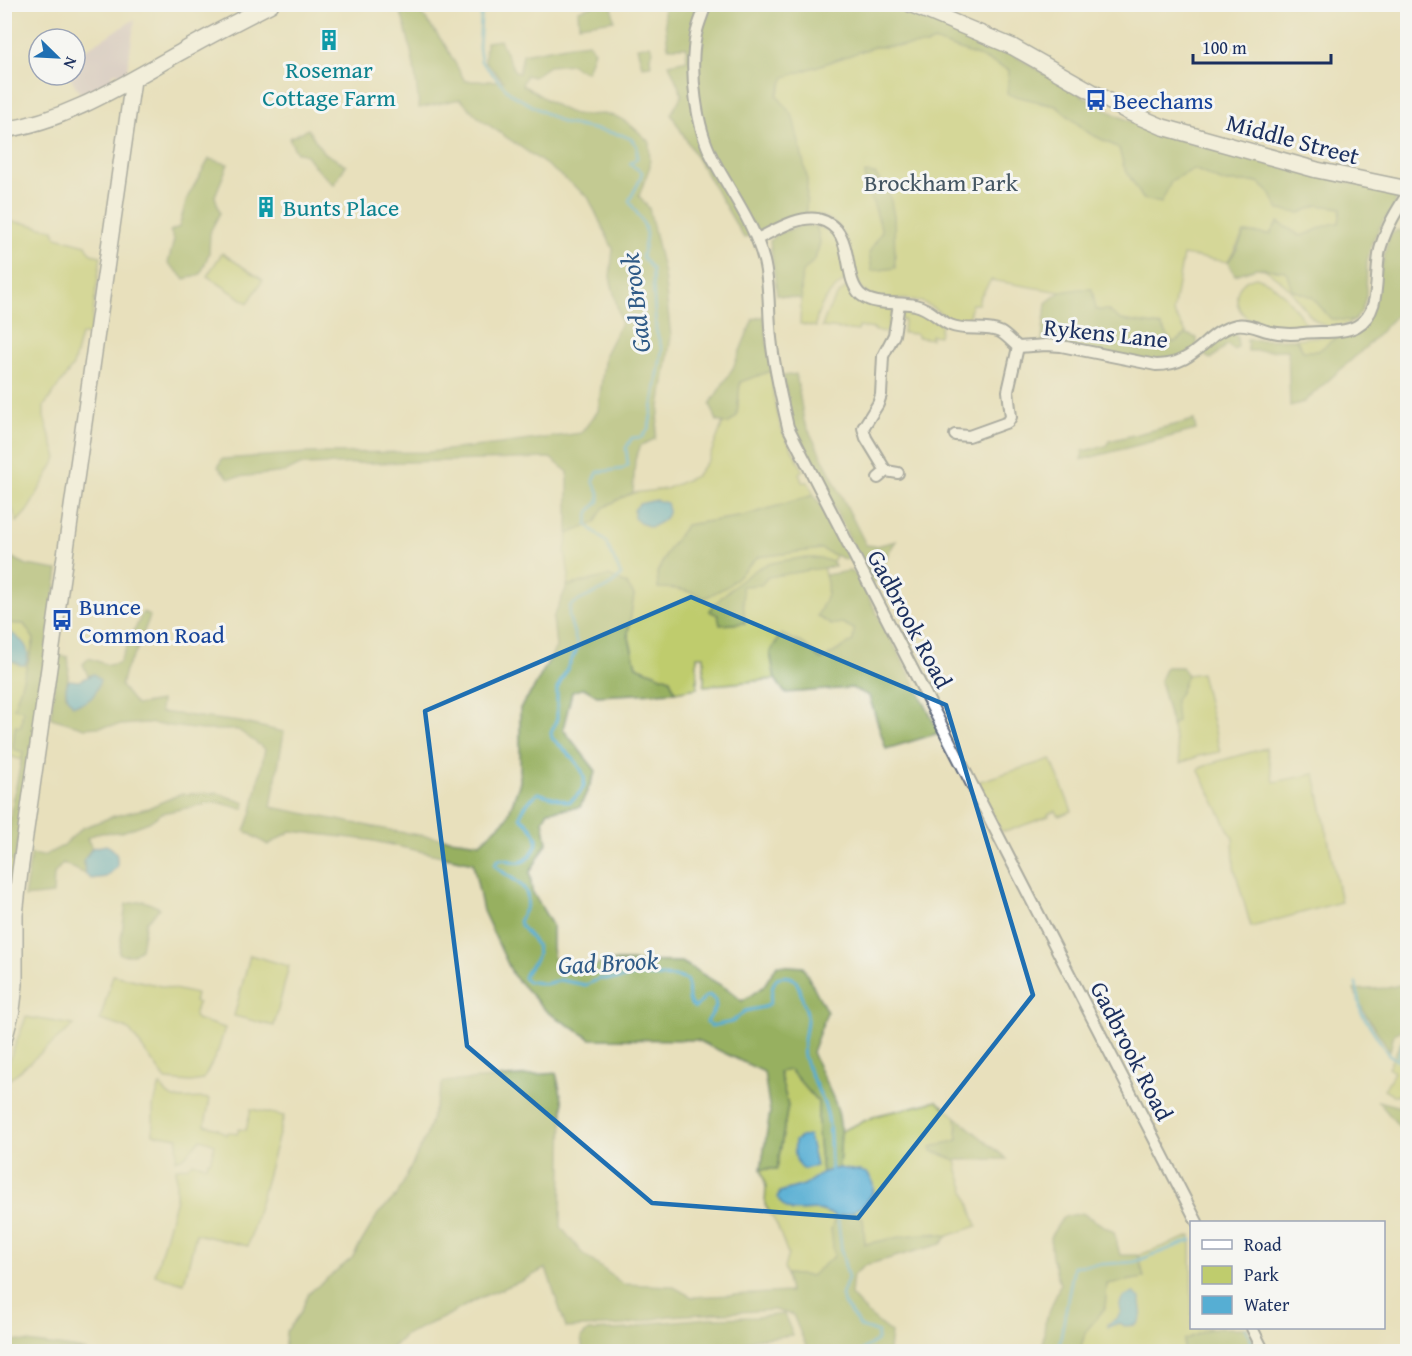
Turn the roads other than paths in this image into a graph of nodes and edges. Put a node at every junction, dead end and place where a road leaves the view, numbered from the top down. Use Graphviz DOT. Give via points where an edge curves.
graph roads {
  1 [pos="271,4"];
  2 [pos="706,4"];
  3 [pos="910,4"];
  4 [pos="133,80"];
  5 [pos="4,130"];
  6 [pos="1407,191"];
  7 [pos="757,239"];
  8 [pos="899,304"];
  9 [pos="1018,347"];
  10 [pos="955,435"];
  11 [pos="898,473"];
  12 [pos="4,1040"];
  13 [pos="1196,1221"];
  14 [pos="1252,1329"];
  15 [pos="1264,1352"];
  1 -- 4 [label="street"];
  2 -- 7 [label="street, Gadbrook Road" via="694,50 700,126 712,158"];
  3 -- 6 [label="street, Middle Street" via="1013,47 1128,112 1163,127"];
  4 -- 5 [label="street" via="42,123"];
  4 -- 12 [label="street" via="20,871 15,915 15,985"];
  6 -- 9 [label="street, Rykens Lane" via="1380,247 1369,314 1359,325 1347,330 1290,335 1238,324 1225,329 1184,360 1165,365 1061,346"];
  7 -- 8 [label="street, Rykens Lane" via="804,220 827,223 843,241 858,292 875,301"];
  7 -- 13 [label="street, Gadbrook Road" via="765,264 771,338 788,427"];
  8 -- 9 [label="street, Rykens Lane" via="929,309 952,326 1001,332"];
  8 -- 11 [label="street" via="894,334 883,356 882,395 863,428 882,475"];
  9 -- 10 [label="street" via="1008,391 1008,422 969,436"];
  14 -- 15 [label="street"];
}
